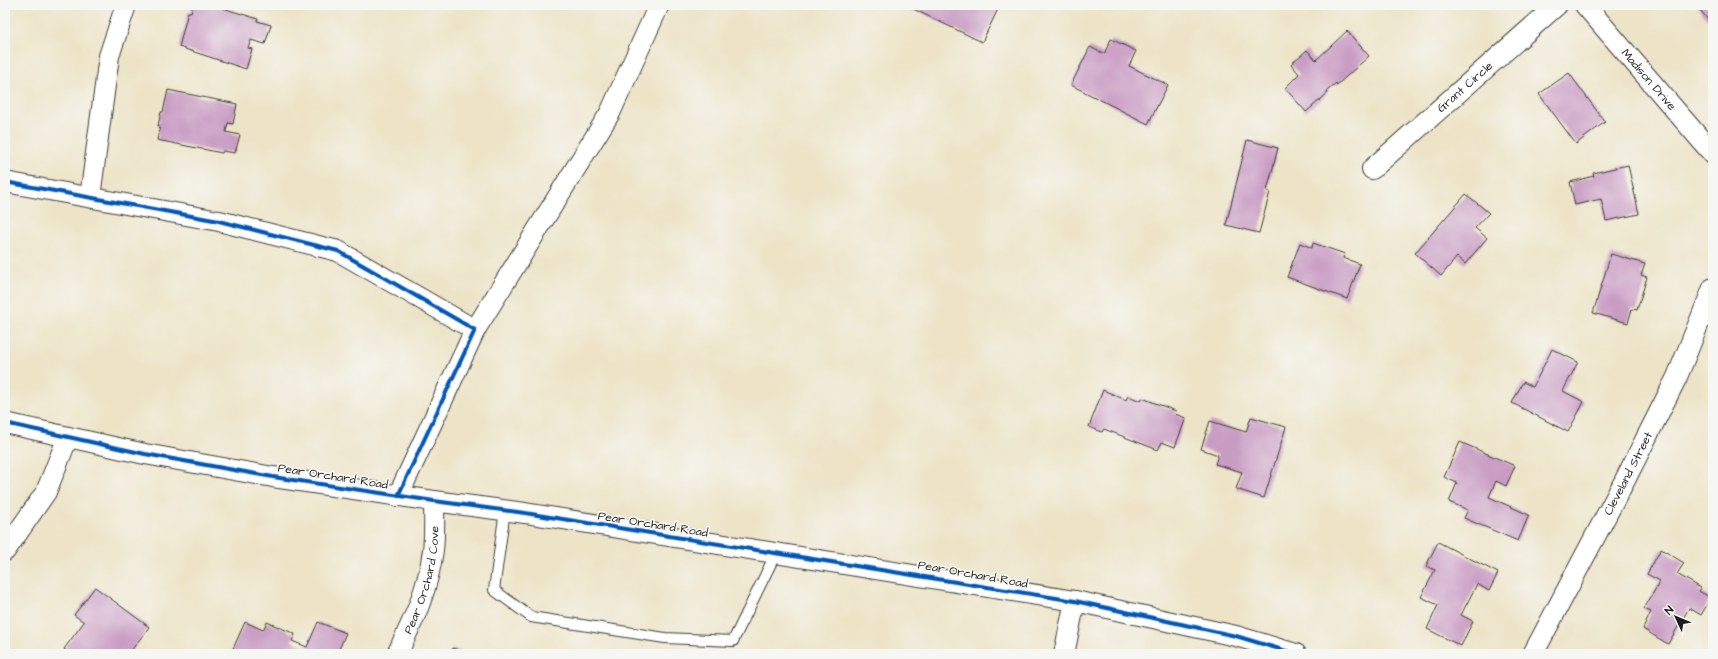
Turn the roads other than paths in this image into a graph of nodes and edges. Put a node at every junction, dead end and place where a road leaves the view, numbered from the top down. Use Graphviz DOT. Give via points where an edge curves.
graph roads {
  1 [pos="126,5"];
  2 [pos="659,5"];
  3 [pos="1557,5"];
  4 [pos="1585,5"];
  5 [pos="1713,154"];
  6 [pos="1372,169"];
  7 [pos="5,182"];
  8 [pos="90,197"];
  9 [pos="1713,288"];
  10 [pos="475,330"];
  11 [pos="5,424"];
  12 [pos="68,437"];
  13 [pos="398,496"];
  14 [pos="434,501"];
  15 [pos="505,510"];
  16 [pos="5,551"];
  17 [pos="776,553"];
  18 [pos="1075,601"];
  19 [pos="397,654"];
  20 [pos="1064,654"];
  21 [pos="1296,654"];
  22 [pos="1533,654"];
  1 -- 8 [label="street" via="109,56"];
  2 -- 10 [label="street" via="610,113"];
  3 -- 6 [label="street, Grant Circle"];
  4 -- 5 [label="street, Madison Drive"];
  7 -- 8 [label="street"];
  8 -- 10 [label="street" via="219,221 338,251"];
  9 -- 22 [label="street, Cleveland Street" via="1677,377"];
  10 -- 13 [label="street"];
  11 -- 12 [label="street, Pear Orchard Road"];
  12 -- 13 [label="street, Pear Orchard Road" via="273,477"];
  12 -- 16 [label="street" via="46,492"];
  13 -- 14 [label="street, Pear Orchard Road"];
  14 -- 15 [label="street, Pear Orchard Road"];
  14 -- 19 [label="street, Pear Orchard Cove" via="433,550 425,589 417,614"];
  15 -- 17 [label="street, Pear Orchard Road"];
  15 -- 17 [label="lane" via="494,590 530,617 665,638 733,641"];
  17 -- 18 [label="street, Pear Orchard Road"];
  18 -- 20 [label="street"];
  18 -- 21 [label="street, Pear Orchard Road" via="1236,636"];
}
